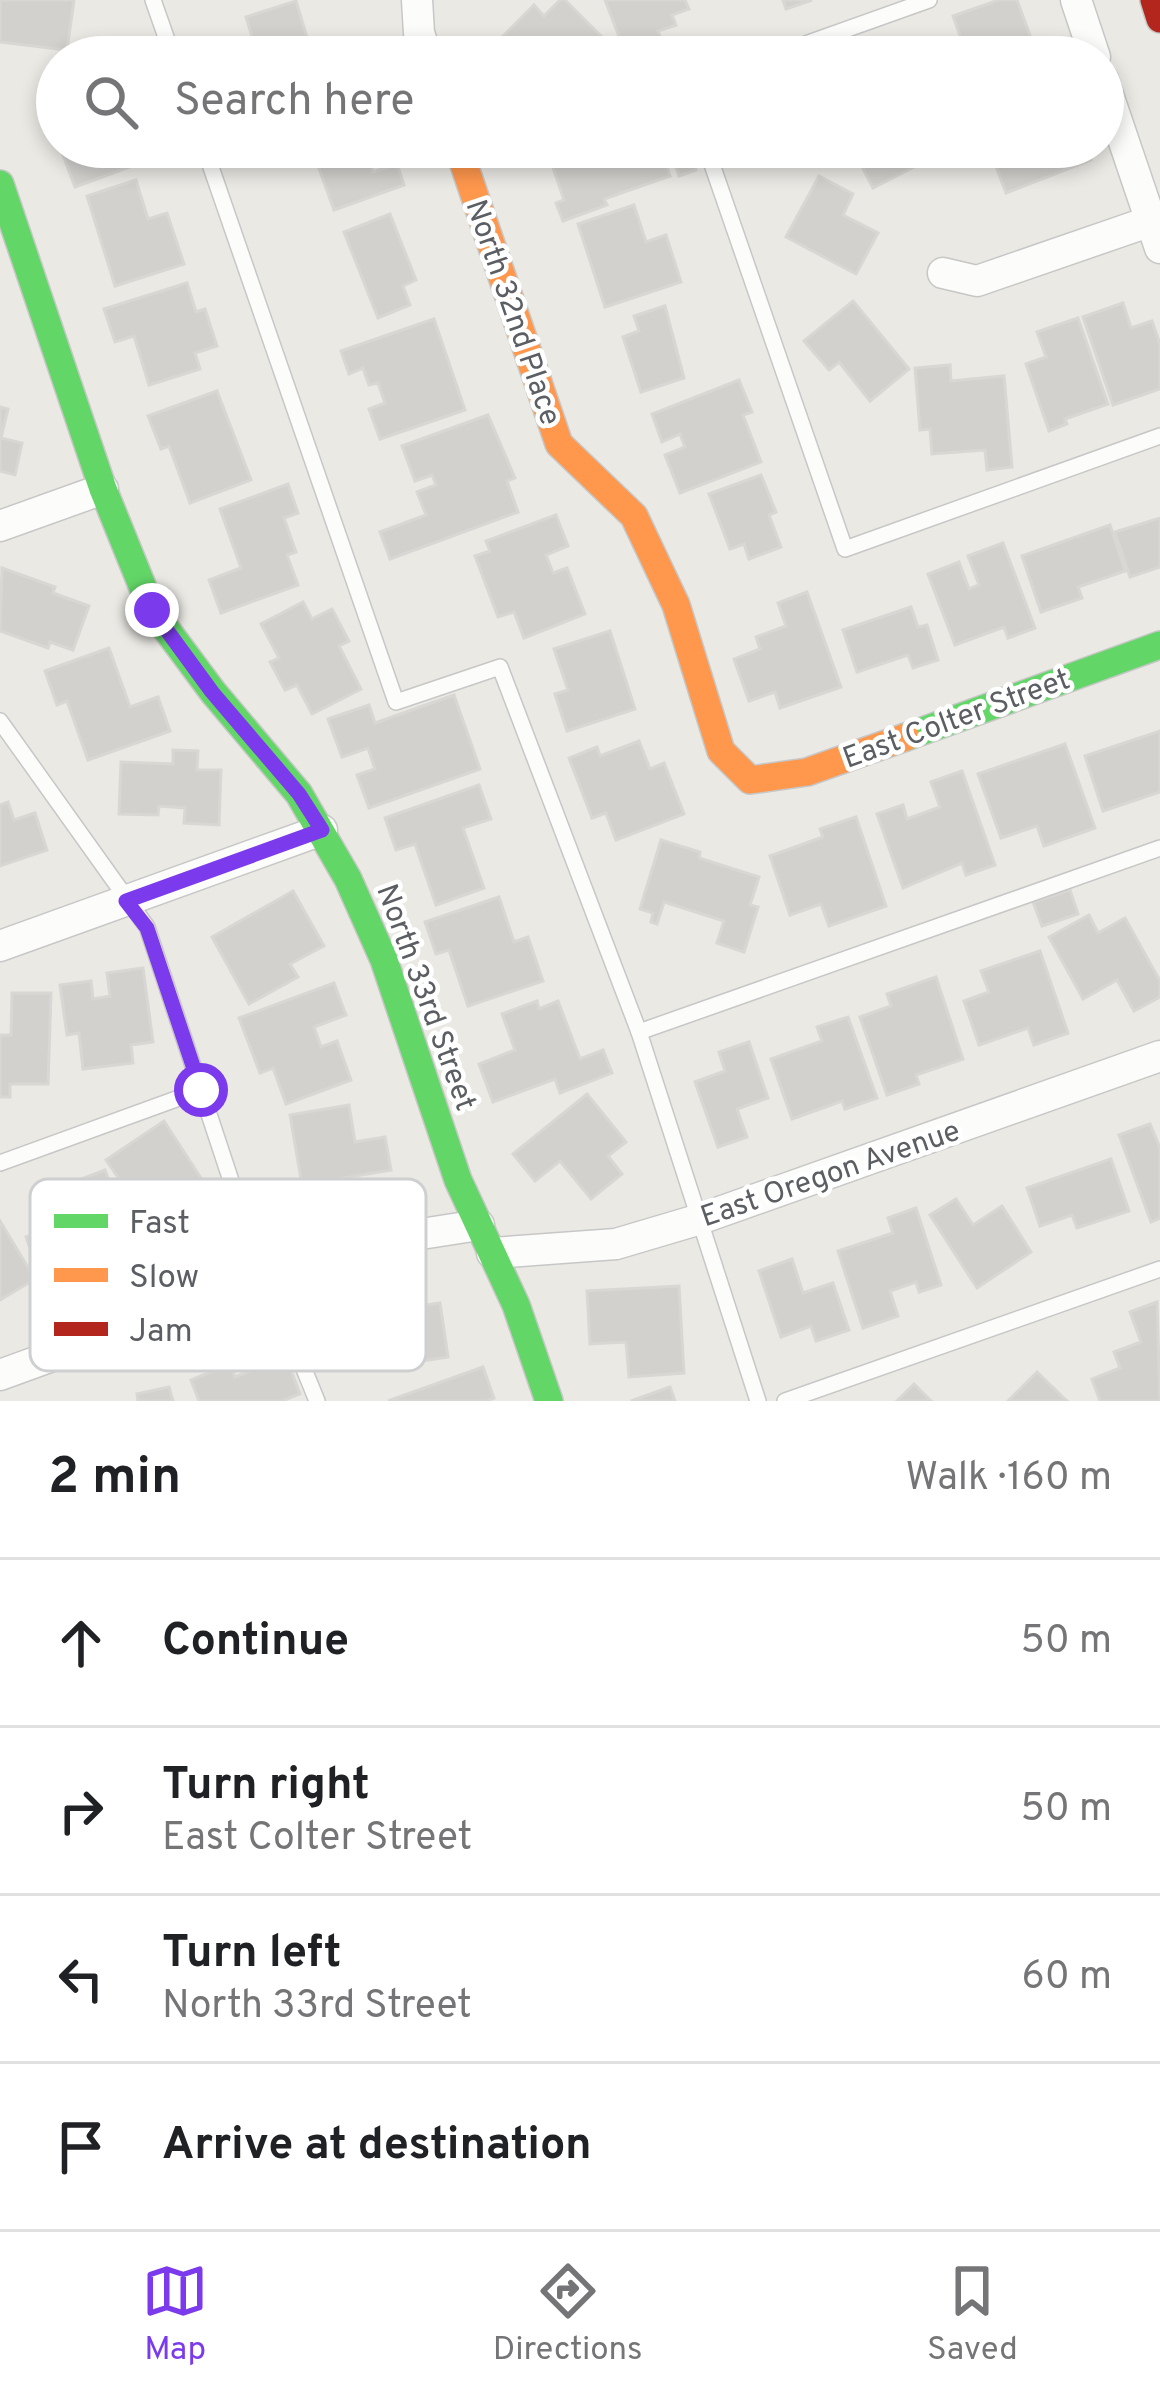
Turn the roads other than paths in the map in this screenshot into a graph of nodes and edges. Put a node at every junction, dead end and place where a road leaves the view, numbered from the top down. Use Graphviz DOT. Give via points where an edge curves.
graph roads {
  1 [pos="153,0"];
  2 [pos="417,0"];
  3 [pos="929,0"];
  4 [pos="1076,0"];
  5 [pos="1154,0"];
  6 [pos="1160,19"];
  7 [pos="166,36"];
  8 [pos="420,36"];
  9 [pos="828,36"];
  10 [pos="1088,36"];
  11 [pos="1124,142"];
  12 [pos="211,168"];
  13 [pos="465,168"];
  14 [pos="713,168"];
  15 [pos="0,184"];
  16 [pos="1155,234"];
  17 [pos="943,273"];
  18 [pos="1160,436"];
  19 [pos="103,489"];
  20 [pos="0,526"];
  21 [pos="1160,645"];
  22 [pos="3,730"];
  23 [pos="750,779"];
  24 [pos="322,830"];
  25 [pos="1160,848"];
  26 [pos="126,901"];
  27 [pos="0,946"];
  28 [pos="639,1032"];
  29 [pos="1160,1056"];
  30 [pos="201,1090"];
  31 [pos="0,1163"];
  32 [pos="232,1179"];
  33 [pos="697,1220"];
  34 [pos="485,1239"];
  35 [pos="426,1241"];
  36 [pos="1160,1269"];
  37 [pos="30,1364"];
  38 [pos="305,1371"];
  39 [pos="0,1375"];
  40 [pos="317,1401"];
  41 [pos="549,1401"];
  42 [pos="758,1401"];
  43 [pos="785,1401"];
  1 -- 7 [label="lane"];
  2 -- 8 [label="street"];
  3 -- 9 [label="lane"];
  4 -- 10 [label="street"];
  5 -- 6 [label="street"];
  11 -- 16 [label="street"];
  12 -- 28 [label="lane" via="396,702 500,667"];
  13 -- 23 [label="street, North 32nd Place" via="559,444 634,516 676,605 721,751"];
  14 -- 18 [label="lane" via="844,550"];
  15 -- 19 [label="street, North 33rd Street"];
  16 -- 17 [label="street" via="977,281"];
  19 -- 20 [label="street"];
  19 -- 24 [label="street, North 33rd Street" via="152,610"];
  21 -- 23 [label="street, East Colter Street" via="807,772"];
  22 -- 26 [label="lane"];
  24 -- 26 [label="street"];
  24 -- 34 [label="street, North 33rd Street" via="384,960"];
  25 -- 28 [label="lane"];
  26 -- 27 [label="street"];
  26 -- 30 [label="lane" via="147,928"];
  28 -- 33 [label="lane"];
  29 -- 33 [label="street, East Oregon Avenue"];
  30 -- 31 [label="lane"];
  30 -- 32 [label="lane"];
  33 -- 34 [label="street, East Oregon Avenue" via="616,1244"];
  33 -- 42 [label="lane"];
  34 -- 35 [label="street, East Oregon Avenue"];
  34 -- 41 [label="street, North 33rd Street"];
  36 -- 43 [label="lane"];
  37 -- 39 [label="street, East Oregon Avenue"];
  38 -- 40 [label="lane"];
}
